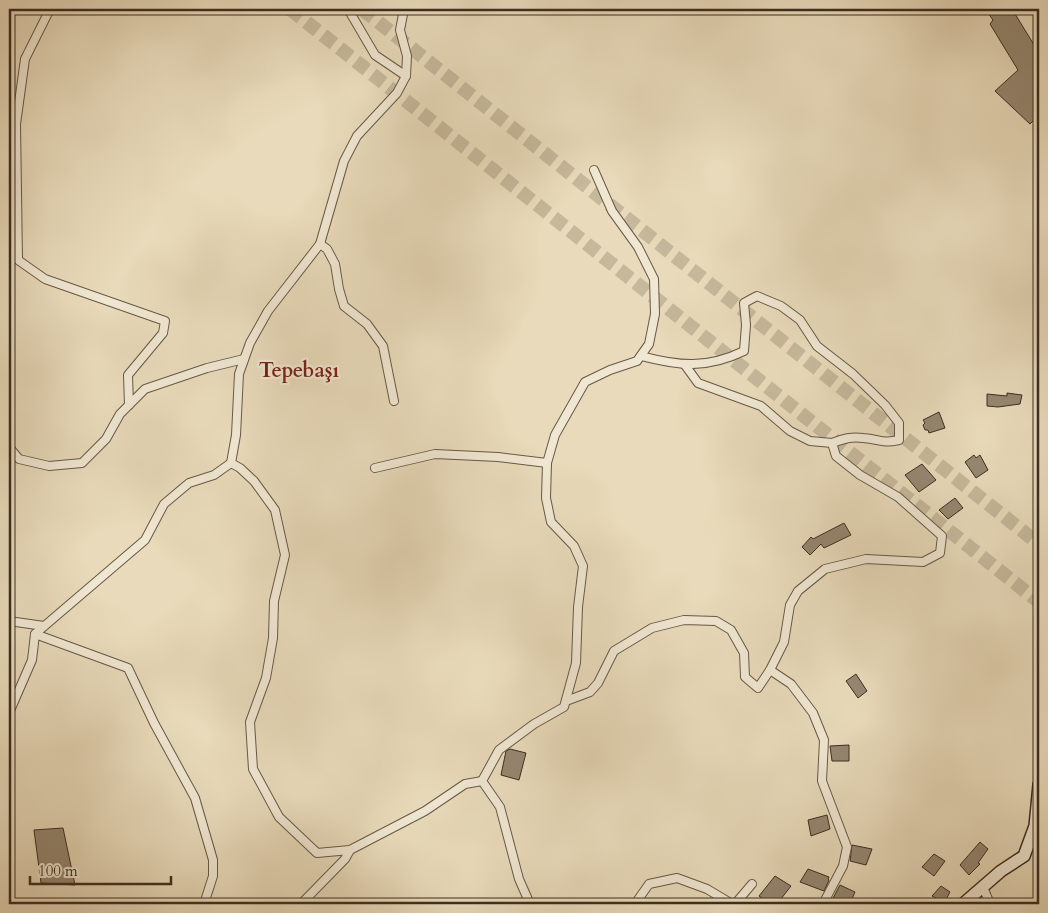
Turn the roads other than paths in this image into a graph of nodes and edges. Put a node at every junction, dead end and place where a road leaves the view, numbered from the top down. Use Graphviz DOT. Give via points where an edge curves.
graph roads {
  1 [pos="50,9"];
  2 [pos="348,9"];
  3 [pos="404,9"];
  4 [pos="406,76"];
  5 [pos="594,170"];
  6 [pos="320,244"];
  7 [pos="641,356"];
  8 [pos="244,359"];
  9 [pos="686,365"];
  10 [pos="394,401"];
  11 [pos="129,405"];
  12 [pos="832,443"];
  13 [pos="9,447"];
  14 [pos="231,463"];
  15 [pos="547,463"];
  16 [pos="375,468"];
  17 [pos="9,621"];
  18 [pos="44,626"];
  19 [pos="35,634"];
  20 [pos="770,670"];
  21 [pos="566,701"];
  22 [pos="9,712"];
  23 [pos="482,781"];
  24 [pos="1039,785"];
  25 [pos="350,850"];
  26 [pos="752,884"];
  27 [pos="983,887"];
  28 [pos="204,904"];
  29 [pos="301,904"];
  30 [pos="530,904"];
  31 [pos="635,904"];
  32 [pos="733,904"];
  33 [pos="823,904"];
  34 [pos="963,904"];
  35 [pos="990,904"];
  1 -- 11 [label="street" via="26,59 16,124 18,260 45,279 164,322 163,333 128,375"];
  2 -- 4 [label="street" via="375,55"];
  3 -- 4 [label="street" via="400,30 407,56"];
  4 -- 6 [label="street" via="397,92 357,136 344,162"];
  5 -- 7 [label="street" via="612,211 638,246 654,279 656,314 649,344"];
  6 -- 8 [label="street" via="268,311"];
  6 -- 10 [label="street" via="327,249 335,264 344,306 367,324 383,346"];
  7 -- 9 [label="street"];
  7 -- 15 [label="street" via="637,361 585,382 555,435"];
  8 -- 11 [label="street" via="145,390"];
  8 -- 14 [label="street" via="238,374 236,436"];
  9 -- 12 [label="street" via="698,383 761,406 790,431 810,441"];
  9 -- 12 [label="street" via="729,358 744,351 744,304 757,296 782,306 800,320 817,346 885,405 898,423 899,440 887,443 845,438"];
  11 -- 13 [label="street" via="106,439 82,463 49,466 19,459"];
  12 -- 20 [label="street" via="836,456 860,475 898,497 942,536 940,553 922,562 866,560 825,569 798,591 790,606 784,642"];
  14 -- 18 [label="street" via="214,475 189,483 164,504 145,540"];
  14 -- 25 [label="street" via="254,481 275,510 285,556 274,601 273,638 266,678 250,722 253,769 279,816 317,853"];
  15 -- 16 [label="street" via="498,456 435,454"];
  15 -- 21 [label="street" via="546,498 551,522 574,546 582,566 576,663"];
  17 -- 18 [label="street"];
  18 -- 19 [label="street"];
  19 -- 22 [label="street" via="32,660"];
  19 -- 28 [label="street" via="128,668 195,798 213,860 213,876"];
  20 -- 21 [label="street" via="758,688 745,677 744,653 731,630 716,621 684,620 652,628 614,651 590,692"];
  20 -- 33 [label="street" via="791,684 813,713 824,740 822,781 847,847 843,866"];
  21 -- 23 [label="street" via="564,707 499,750"];
  23 -- 25 [label="street" via="466,784 424,811"];
  23 -- 30 [label="street" via="500,807 519,879"];
  24 -- 27 [label="street" via="1035,826 1024,856"];
  25 -- 29 [label="street"];
  26 -- 32 [label="street"];
  27 -- 34 [label="street"];
  27 -- 35 [label="street"];
  31 -- 32 [label="street" via="649,884 677,878"];
}
